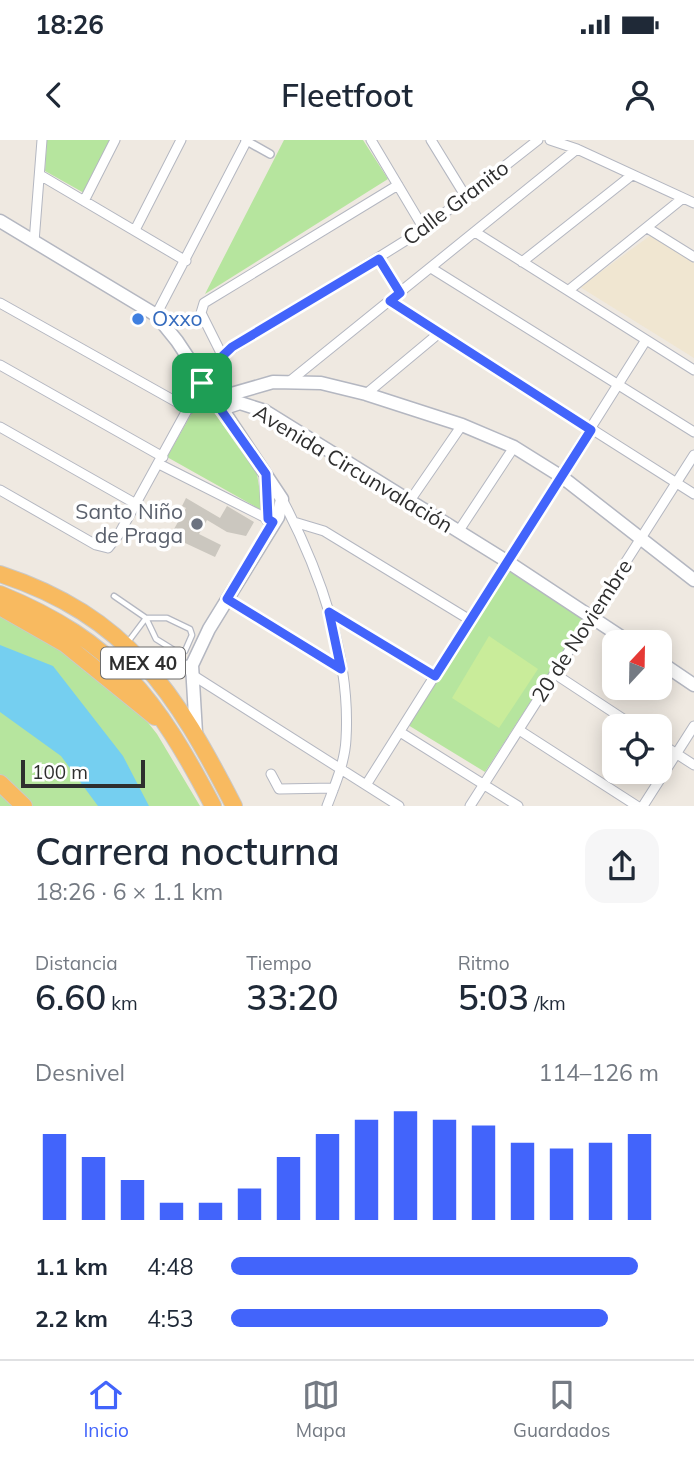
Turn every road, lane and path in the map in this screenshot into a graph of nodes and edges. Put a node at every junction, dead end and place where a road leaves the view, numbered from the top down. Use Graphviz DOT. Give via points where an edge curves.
graph roads {
  1 [pos="42,140"];
  2 [pos="115,140"];
  3 [pos="181,140"];
  4 [pos="246,140"];
  5 [pos="371,140"];
  6 [pos="431,140"];
  7 [pos="538,140"];
  8 [pos="550,140"];
  9 [pos="577,149"];
  10 [pos="270,154"];
  11 [pos="40,175"];
  12 [pos="632,175"];
  13 [pos="398,185"];
  14 [pos="466,197"];
  15 [pos="683,198"];
  16 [pos="84,201"];
  17 [pos="694,203"];
  18 [pos="0,221"];
  19 [pos="135,229"];
  20 [pos="425,229"];
  21 [pos="649,229"];
  22 [pos="475,232"];
  23 [pos="34,242"];
  24 [pos="694,257"];
  25 [pos="379,259"];
  26 [pos="186,261"];
  27 [pos="522,262"];
  28 [pos="431,268"];
  29 [pos="569,290"];
  30 [pos="400,293"];
  31 [pos="390,301"];
  32 [pos="0,303"];
  33 [pos="156,315"];
  34 [pos="438,334"];
  35 [pos="646,340"];
  36 [pos="222,355"];
  37 [pos="0,365"];
  38 [pos="694,370"];
  39 [pos="290,381"];
  40 [pos="273,382"];
  41 [pos="202,383"];
  42 [pos="620,384"];
  43 [pos="366,394"];
  44 [pos="218,404"];
  45 [pos="189,409"];
  46 [pos="265,411"];
  47 [pos="462,425"];
  48 [pos="0,427"];
  49 [pos="591,430"];
  50 [pos="694,432"];
  51 [pos="513,447"];
  52 [pos="694,455"];
  53 [pos="161,460"];
  54 [pos="266,474"];
  55 [pos="562,477"];
  56 [pos="677,483"];
  57 [pos="0,490"];
  58 [pos="694,494"];
  59 [pos="282,499"];
  60 [pos="409,502"];
  61 [pos="136,504"];
  62 [pos="271,521"];
  63 [pos="294,522"];
  64 [pos="458,532"];
  65 [pos="641,539"];
  66 [pos="508,562"];
  67 [pos="0,574"];
  68 [pos="694,580"];
  69 [pos="0,594"];
  70 [pos="114,596"];
  71 [pos="227,599"];
  72 [pos="0,607"];
  73 [pos="329,612"];
  74 [pos="591,617"];
  75 [pos="146,618"];
  76 [pos="470,620"];
  77 [pos="611,630"];
  78 [pos="125,645"];
  79 [pos="141,660"];
  80 [pos="341,669"];
  81 [pos="189,670"];
  82 [pos="672,670"];
  83 [pos="555,674"];
  84 [pos="435,676"];
  85 [pos="694,685"];
  86 [pos="616,714"];
  87 [pos="166,722"];
  88 [pos="694,726"];
  89 [pos="519,730"];
  90 [pos="400,732"];
  91 [pos="196,733"];
  92 [pos="672,751"];
  93 [pos="676,754"];
  94 [pos="694,765"];
  95 [pos="340,769"];
  96 [pos="271,774"];
  97 [pos="0,783"];
  98 [pos="483,784"];
  99 [pos="366,785"];
  100 [pos="334,788"];
  101 [pos="0,798"];
  102 [pos="22,806"];
  103 [pos="213,806"];
  104 [pos="234,806"];
  105 [pos="327,806"];
  106 [pos="399,806"];
  107 [pos="470,806"];
  108 [pos="518,806"];
  109 [pos="637,806"];
  110 [pos="643,806"];
  1 -- 11 [label="street"];
  2 -- 16 [label="street"];
  3 -- 19 [label="street"];
  4 -- 10 [label="street"];
  4 -- 26 [label="street"];
  5 -- 13 [label="street"];
  6 -- 14 [label="street"];
  7 -- 14 [label="street, Calle Granito"];
  8 -- 9 [label="street"];
  9 -- 12 [label="street"];
  9 -- 22 [label="street"];
  11 -- 16 [label="street"];
  11 -- 23 [label="street"];
  12 -- 15 [label="street"];
  12 -- 27 [label="street"];
  13 -- 20 [label="street"];
  13 -- 36 [label="street" via="201,308"];
  14 -- 20 [label="street, Calle Granito"];
  15 -- 17 [label="street"];
  15 -- 21 [label="street"];
  16 -- 19 [label="street"];
  18 -- 23 [label="street"];
  19 -- 26 [label="street"];
  20 -- 25 [label="street, Calle Granito"];
  21 -- 24 [label="street"];
  21 -- 29 [label="street"];
  22 -- 27 [label="street"];
  22 -- 28 [label="street"];
  23 -- 33 [label="street"];
  25 -- 30 [label="street"];
  25 -- 36 [label="street, Calle Granito"];
  26 -- 33 [label="street"];
  27 -- 29 [label="street"];
  28 -- 30 [label="street"];
  28 -- 42 [label="street"];
  29 -- 35 [label="street"];
  30 -- 31 [label="street"];
  31 -- 34 [label="street"];
  31 -- 39 [label="street"];
  32 -- 45 [label="street"];
  33 -- 41 [label="street"];
  34 -- 43 [label="street"];
  34 -- 49 [label="street"];
  35 -- 38 [label="street"];
  35 -- 42 [label="street"];
  36 -- 41 [label="street, Calle Granito"];
  37 -- 53 [label="street"];
  39 -- 40 [label="street"];
  39 -- 43 [label="street"];
  40 -- 44 [label="street"];
  40 -- 46 [label="street" via="264,395"];
  41 -- 44 [label="street"];
  41 -- 45 [label="street, Calle Granito"];
  42 -- 49 [label="street"];
  42 -- 50 [label="street"];
  43 -- 47 [label="street"];
  44 -- 46 [label="street, Avenida Circunvalación"];
  44 -- 54 [label="street, Avenida Circunvalación"];
  45 -- 53 [label="street, Calle Granito"];
  46 -- 60 [label="street, Avenida Circunvalación"];
  47 -- 51 [label="street"];
  47 -- 60 [label="street"];
  48 -- 61 [label="street"];
  49 -- 55 [label="street"];
  49 -- 56 [label="street"];
  51 -- 55 [label="street"];
  51 -- 64 [label="street"];
  52 -- 56 [label="street, 20 de Noviembre"];
  53 -- 61 [label="street, Calle Granito"];
  53 -- 62 [label="street"];
  54 -- 59 [label="street, Avenida Circunvalación"];
  54 -- 62 [label="street"];
  55 -- 65 [label="street"];
  55 -- 66 [label="street"];
  56 -- 58 [label="street"];
  56 -- 65 [label="street, 20 de Noviembre"];
  57 -- 61 [label="street, Calle Granito" via="108,548"];
  59 -- 62 [label="street" via="281,513"];
  59 -- 63 [label="street, Avenida Circunvalación"];
  60 -- 64 [label="street, Avenida Circunvalación"];
  62 -- 71 [label="street"];
  63 -- 73 [label="street, Avenida Circunvalación"];
  63 -- 76 [label="street" via="324,531"];
  64 -- 66 [label="street, Avenida Circunvalación"];
  65 -- 68 [label="street"];
  65 -- 74 [label="street, 20 de Noviembre"];
  66 -- 74 [label="street, Avenida Circunvalación"];
  66 -- 76 [label="street"];
  67 -- 78 [label="highway, MEX 40" via="55,596"];
  69 -- 87 [label="highway, MEX 40" via="83,638 129,677"];
  70 -- 75 [label="lane"];
  71 -- 80 [label="street"];
  71 -- 81 [label="street"];
  72 -- 87 [label="highway" via="53,635 142,708"];
  73 -- 80 [label="street, Avenida Circunvalación"];
  73 -- 84 [label="street"];
  74 -- 77 [label="street, Avenida Circunvalación"];
  74 -- 83 [label="street, 20 de Noviembre"];
  75 -- 75 [label="lane" via="167,618 190,629 185,651 177,652 156,639"];
  75 -- 78 [label="lane"];
  76 -- 84 [label="street"];
  78 -- 79 [label="highway, MEX 40"];
  79 -- 81 [label="street"];
  79 -- 91 [label="highway, MEX 40"];
  80 -- 95 [label="street, Avenida Circunvalación" via="346,739"];
  81 -- 91 [label="street"];
  81 -- 95 [label="street"];
  82 -- 85 [label="street"];
  83 -- 86 [label="street"];
  83 -- 89 [label="street, 20 de Noviembre"];
  84 -- 90 [label="street"];
  87 -- 103 [label="highway, MEX 40"];
  88 -- 93 [label="street"];
  89 -- 98 [label="street, 20 de Noviembre"];
  89 -- 109 [label="street"];
  90 -- 98 [label="street"];
  90 -- 99 [label="street"];
  91 -- 104 [label="highway, MEX 40"];
  92 -- 93 [label="street"];
  93 -- 94 [label="street"];
  93 -- 110 [label="street"];
  95 -- 99 [label="street"];
  95 -- 100 [label="street, Avenida Circunvalación"];
  96 -- 100 [label="street" via="279,789"];
  97 -- 102 [label="highway"];
  98 -- 107 [label="street, 20 de Noviembre"];
  98 -- 108 [label="street"];
  99 -- 106 [label="street"];
  100 -- 105 [label="street, Avenida Circunvalación"];
  101 -- 102 [label="highway"];
}
